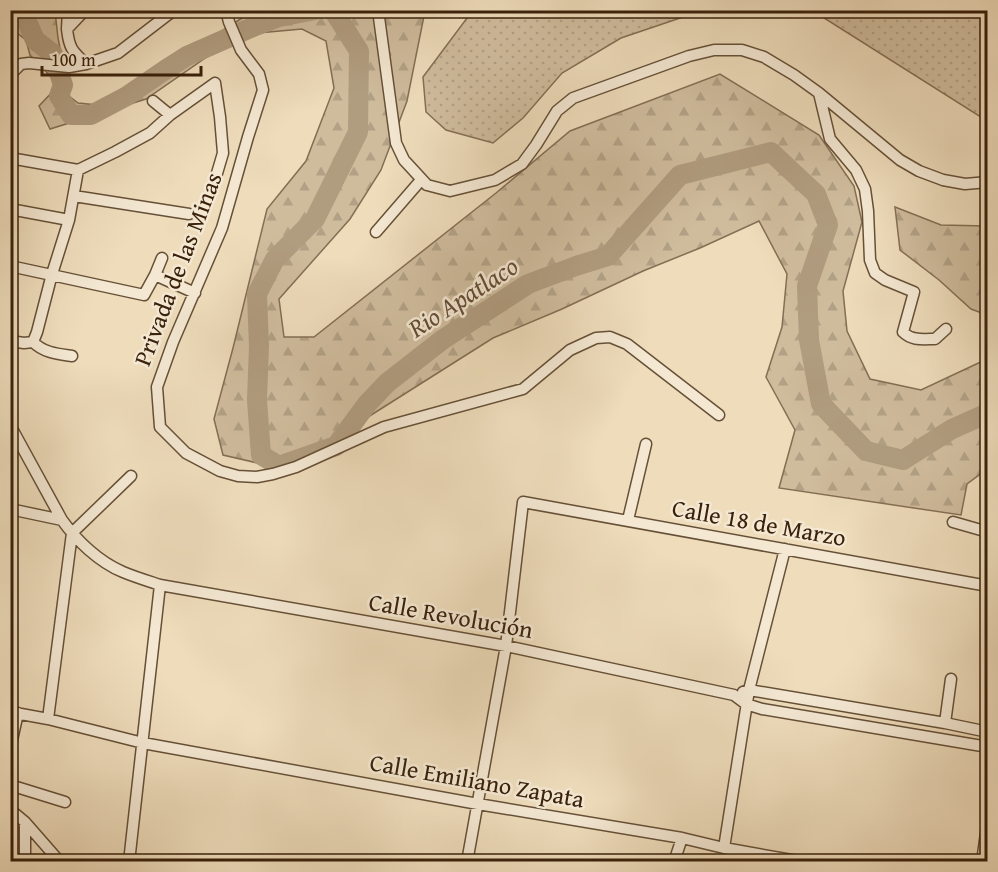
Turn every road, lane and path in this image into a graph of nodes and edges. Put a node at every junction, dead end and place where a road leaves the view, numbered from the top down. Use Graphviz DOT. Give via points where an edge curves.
graph roads {
  1 [pos="68,10"];
  2 [pos="85,10"];
  3 [pos="174,10"];
  4 [pos="225,10"];
  5 [pos="378,10"];
  6 [pos="67,29"];
  7 [pos="86,64"];
  8 [pos="10,77"];
  9 [pos="819,93"];
  10 [pos="153,101"];
  11 [pos="170,115"];
  12 [pos="10,158"];
  13 [pos="78,170"];
  14 [pos="215,180"];
  15 [pos="421,180"];
  16 [pos="987,182"];
  17 [pos="74,196"];
  18 [pos="10,208"];
  19 [pos="189,214"];
  20 [pos="69,220"];
  21 [pos="376,232"];
  22 [pos="162,258"];
  23 [pos="10,266"];
  24 [pos="52,274"];
  25 [pos="155,274"];
  26 [pos="195,293"];
  27 [pos="946,329"];
  28 [pos="35,337"];
  29 [pos="10,341"];
  30 [pos="72,356"];
  31 [pos="719,415"];
  32 [pos="10,424"];
  33 [pos="14,438"];
  34 [pos="646,444"];
  35 [pos="130,476"];
  36 [pos="10,510"];
  37 [pos="62,520"];
  38 [pos="628,520"];
  39 [pos="953,522"];
  40 [pos="987,532"];
  41 [pos="72,533"];
  42 [pos="785,549"];
  43 [pos="160,585"];
  44 [pos="987,586"];
  45 [pos="506,646"];
  46 [pos="951,679"];
  47 [pos="749,690"];
  48 [pos="734,695"];
  49 [pos="747,704"];
  50 [pos="14,713"];
  51 [pos="48,720"];
  52 [pos="945,723"];
  53 [pos="987,732"];
  54 [pos="143,743"];
  55 [pos="987,747"];
  56 [pos="10,749"];
  57 [pos="10,785"];
  58 [pos="65,802"];
  59 [pos="478,804"];
  60 [pos="10,812"];
  61 [pos="987,819"];
  62 [pos="25,822"];
  63 [pos="682,838"];
  64 [pos="724,848"];
  65 [pos="25,861"];
  66 [pos="60,861"];
  67 [pos="129,861"];
  68 [pos="467,861"];
  69 [pos="674,861"];
  70 [pos="803,861"];
  71 [pos="982,861"];
  1 -- 6 [label="street"];
  2 -- 6 [label="street"];
  3 -- 7 [label="street" via="118,53"];
  4 -- 26 [label="street, Privada de las Minas" via="241,50 259,74 263,90 222,228"];
  5 -- 15 [label="street" via="396,143"];
  6 -- 7 [label="street" via="74,54"];
  7 -- 8 [label="street" via="21,64"];
  9 -- 15 [label="street" via="764,57 742,50 714,50 573,98 557,111 522,164 495,180 450,191"];
  9 -- 16 [label="street" via="900,160 919,171 965,184"];
  9 -- 27 [label="street" via="830,138 856,170 865,189 870,260 875,273 914,292 903,332 909,337 936,339"];
  10 -- 11 [label="street"];
  11 -- 13 [label="street" via="150,133"];
  11 -- 14 [label="street" via="215,83 222,153"];
  12 -- 13 [label="street"];
  13 -- 17 [label="street"];
  15 -- 21 [label="street"];
  17 -- 19 [label="street"];
  17 -- 20 [label="street"];
  18 -- 20 [label="street"];
  20 -- 24 [label="street"];
  22 -- 25 [label="street"];
  23 -- 24 [label="street"];
  24 -- 25 [label="street" via="144,295"];
  24 -- 28 [label="street"];
  25 -- 26 [label="street"];
  26 -- 31 [label="street, Privada de las Minas" via="157,387 160,427 186,453 238,476 257,477 296,467 384,427 523,388 570,350 596,338 610,337 627,344"];
  28 -- 29 [label="street" via="24,343"];
  28 -- 30 [label="street" via="38,347"];
  32 -- 33 [label="street, Calle Revolución"];
  33 -- 37 [label="street, Calle Revolución"];
  34 -- 38 [label="street"];
  35 -- 41 [label="street"];
  36 -- 37 [label="street"];
  37 -- 41 [label="street, Calle Revolución"];
  38 -- 42 [label="street, Calle 18 de Marzo"];
  38 -- 45 [label="street, Calle 18 de Marzo" via="523,502"];
  39 -- 40 [label="street"];
  41 -- 43 [label="street, Calle Revolución" via="121,572"];
  41 -- 51 [label="street"];
  42 -- 44 [label="street, Calle 18 de Marzo"];
  42 -- 47 [label="street"];
  43 -- 45 [label="street, Calle Revolución"];
  43 -- 54 [label="street"];
  45 -- 48 [label="street, Calle Revolución"];
  45 -- 59 [label="street"];
  46 -- 52 [label="street"];
  47 -- 48 [label="street"];
  47 -- 49 [label="street"];
  47 -- 52 [label="street"];
  48 -- 49 [label="street, Calle Revolución"];
  49 -- 55 [label="street, Calle Revolución"];
  49 -- 64 [label="street"];
  50 -- 51 [label="street, Calle Emiliano Zapata"];
  50 -- 56 [label="street"];
  51 -- 54 [label="street, Calle Emiliano Zapata"];
  52 -- 53 [label="street"];
  54 -- 59 [label="street, Calle Emiliano Zapata"];
  54 -- 67 [label="street"];
  57 -- 58 [label="street"];
  59 -- 63 [label="street, Calle Emiliano Zapata"];
  59 -- 68 [label="street"];
  60 -- 62 [label="street"];
  61 -- 71 [label="street"];
  62 -- 65 [label="street"];
  62 -- 66 [label="street"];
  63 -- 64 [label="street, Calle Emiliano Zapata"];
  63 -- 69 [label="street"];
  64 -- 70 [label="street, Calle Emiliano Zapata"];
}
